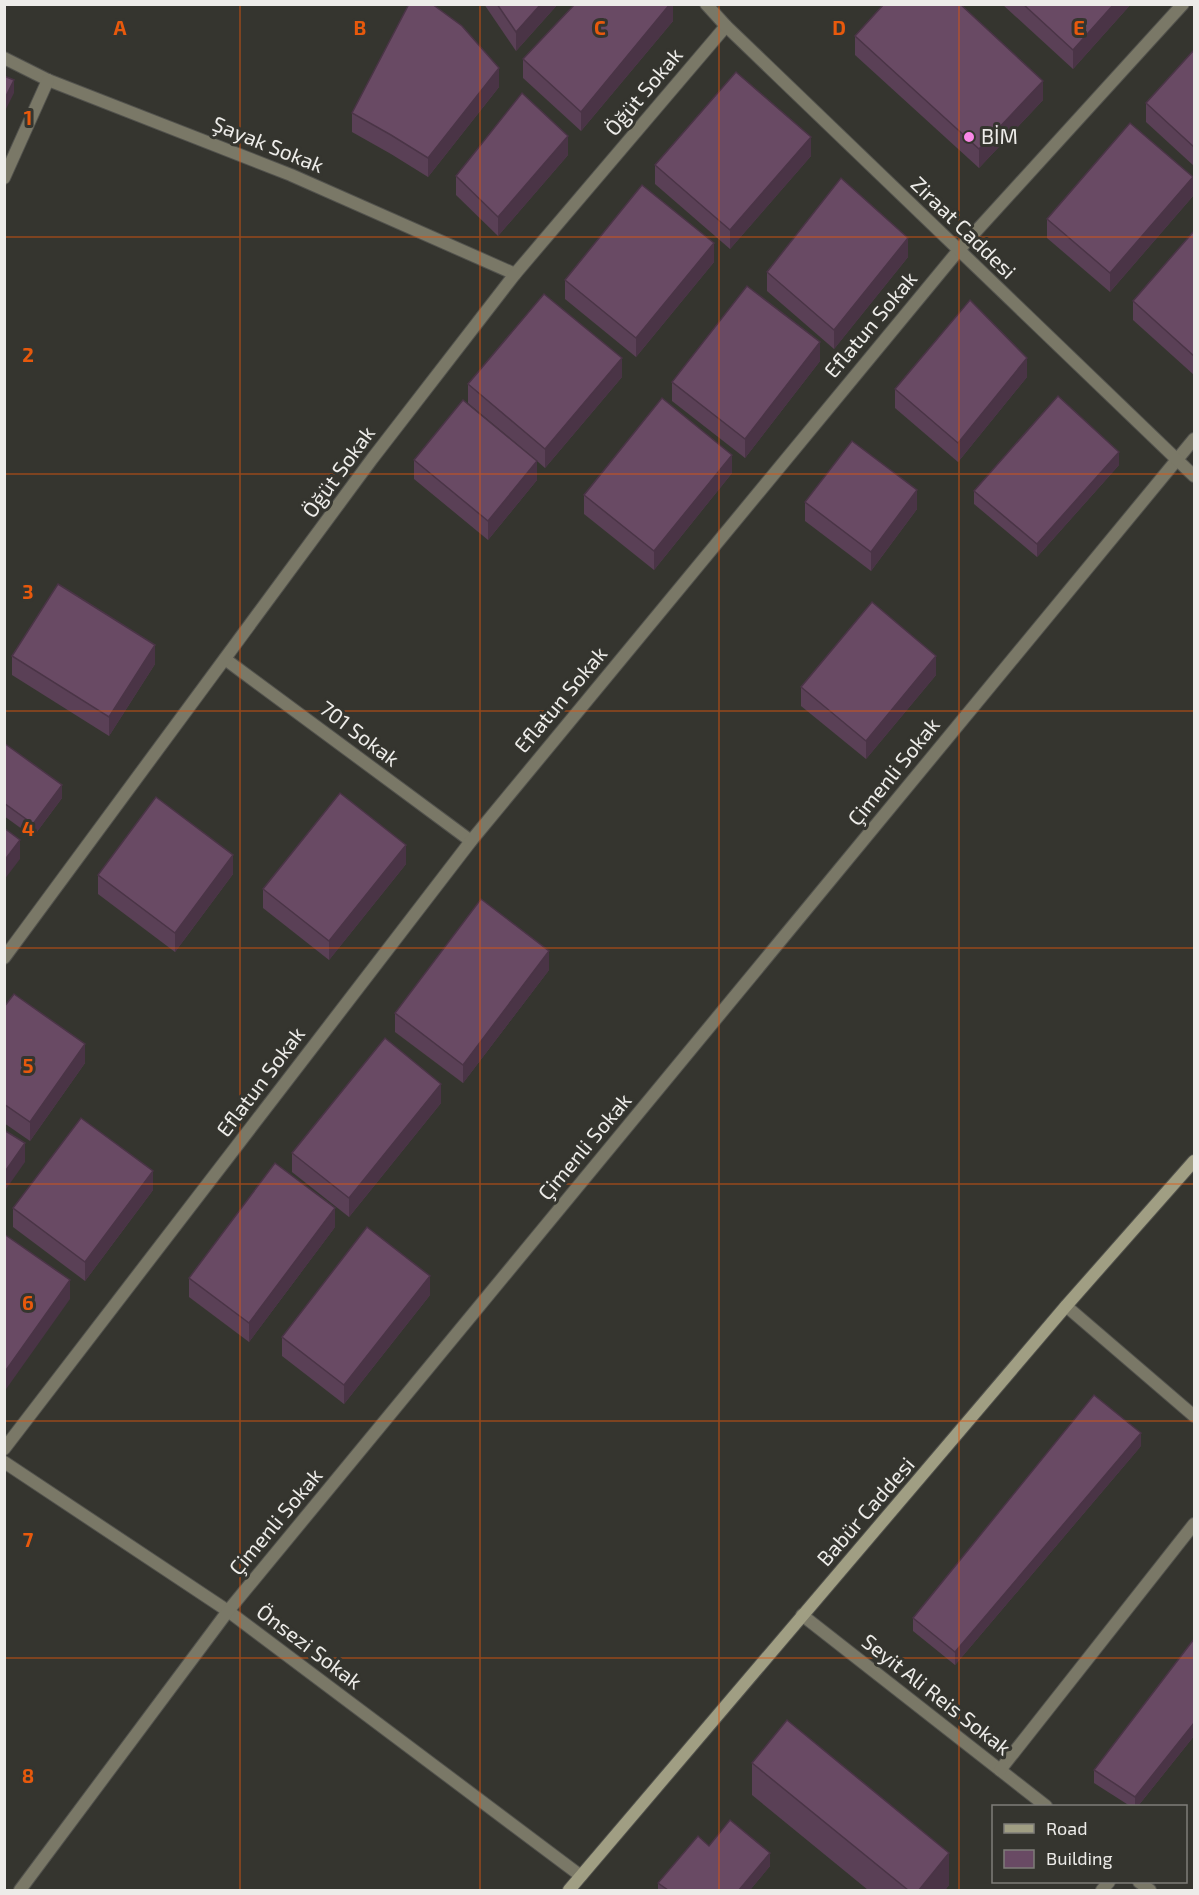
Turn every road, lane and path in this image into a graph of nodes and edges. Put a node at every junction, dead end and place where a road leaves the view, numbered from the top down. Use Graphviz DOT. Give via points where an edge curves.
graph roads {
  1 [pos="706,4"];
  2 [pos="1183,4"];
  3 [pos="726,26"];
  4 [pos="4,58"];
  5 [pos="48,80"];
  6 [pos="4,178"];
  7 [pos="958,251"];
  8 [pos="515,274"];
  9 [pos="1194,439"];
  10 [pos="1176,459"];
  11 [pos="1194,476"];
  12 [pos="225,659"];
  13 [pos="471,841"];
  14 [pos="4,958"];
  15 [pos="1194,1161"];
  16 [pos="1066,1306"];
  17 [pos="1194,1416"];
  18 [pos="4,1449"];
  19 [pos="4,1462"];
  20 [pos="1194,1524"];
  21 [pos="228,1611"];
  22 [pos="802,1615"];
  23 [pos="1000,1770"];
  24 [pos="1045,1805"];
  25 [pos="581,1876"];
  26 [pos="21,1890"];
  27 [pos="568,1890"];
  1 -- 3 [label="street, Ziraat Caddesi"];
  2 -- 7 [label="street, Eflatun Sokak"];
  3 -- 7 [label="street, Ziraat Caddesi"];
  3 -- 8 [label="street, Öğüt Sokak"];
  4 -- 5 [label="street, Şayak Sokak"];
  5 -- 6 [label="street"];
  5 -- 8 [label="street, Şayak Sokak" via="291,175"];
  7 -- 10 [label="street, Ziraat Caddesi"];
  7 -- 13 [label="street, Eflatun Sokak"];
  8 -- 12 [label="street, Öğüt Sokak"];
  9 -- 10 [label="street, Çimenli Sokak"];
  10 -- 11 [label="street, Ziraat Caddesi"];
  10 -- 21 [label="street, Çimenli Sokak"];
  12 -- 13 [label="street, 701 Sokak"];
  12 -- 14 [label="street, Öğüt Sokak"];
  13 -- 18 [label="street, Eflatun Sokak"];
  15 -- 16 [label="main road, Babür Caddesi"];
  16 -- 17 [label="street"];
  16 -- 22 [label="main road, Babür Caddesi"];
  19 -- 21 [label="street, Önsezi Sokak"];
  20 -- 23 [label="street"];
  21 -- 25 [label="street, Önsezi Sokak"];
  21 -- 26 [label="street, Çimenli Sokak"];
  22 -- 23 [label="street, Seyit Ali Reis Sokak"];
  22 -- 25 [label="main road, Babür Caddesi"];
  23 -- 24 [label="street, Seyit Ali Reis Sokak"];
  25 -- 27 [label="main road, Babür Caddesi"];
}
